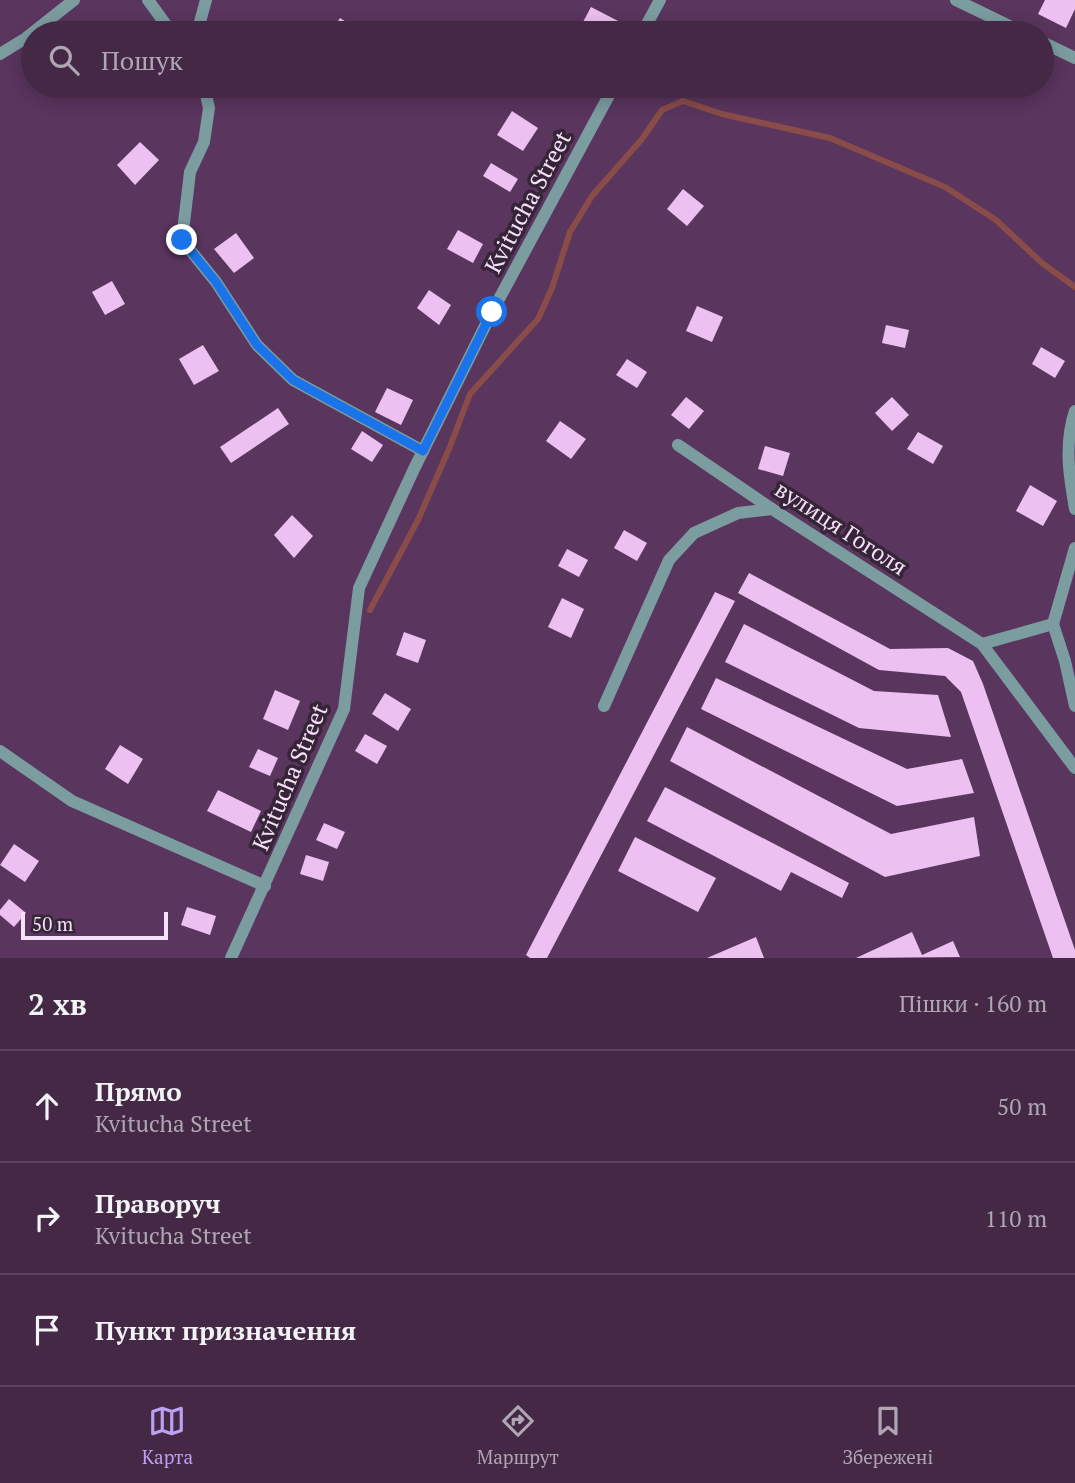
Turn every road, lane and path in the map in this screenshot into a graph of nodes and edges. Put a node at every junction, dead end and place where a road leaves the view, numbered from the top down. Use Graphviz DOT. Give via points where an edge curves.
graph roads {
  1 [pos="74,0"];
  2 [pos="148,0"];
  3 [pos="205,0"];
  4 [pos="660,0"];
  5 [pos="956,0"];
  6 [pos="47,21"];
  7 [pos="163,21"];
  8 [pos="200,21"];
  9 [pos="649,21"];
  10 [pos="999,21"];
  11 [pos="21,40"];
  12 [pos="1054,48"];
  13 [pos="0,54"];
  14 [pos="1075,58"];
  15 [pos="206,98"];
  16 [pos="608,98"];
  17 [pos="1075,411"];
  18 [pos="678,445"];
  19 [pos="423,451"];
  20 [pos="772,509"];
  21 [pos="1075,509"];
  22 [pos="1075,548"];
  23 [pos="1053,624"];
  24 [pos="982,643"];
  25 [pos="604,706"];
  26 [pos="1075,706"];
  27 [pos="0,751"];
  28 [pos="1075,768"];
  29 [pos="265,886"];
  30 [pos="231,958"];
  1 -- 6 [label="street"];
  2 -- 7 [label="street"];
  3 -- 8 [label="street"];
  4 -- 9 [label="street"];
  5 -- 10 [label="street"];
  11 -- 13 [label="street"];
  12 -- 14 [label="street"];
  15 -- 19 [label="street" via="204,142 190,172 182,240 257,345 293,380"];
  16 -- 19 [label="street, Kvitucha Street"];
  17 -- 21 [label="street" via="1068,432"];
  18 -- 20 [label="street, вулиця Гоголя"];
  19 -- 29 [label="street, Kvitucha Street" via="359,588 344,709"];
  20 -- 24 [label="street, вулиця Гоголя"];
  20 -- 25 [label="street" via="738,513 694,533 669,560"];
  22 -- 23 [label="street"];
  23 -- 24 [label="street"];
  23 -- 26 [label="street"];
  24 -- 28 [label="street"];
  27 -- 29 [label="street" via="72,801"];
  29 -- 30 [label="street, Kvitucha Street"];
}
